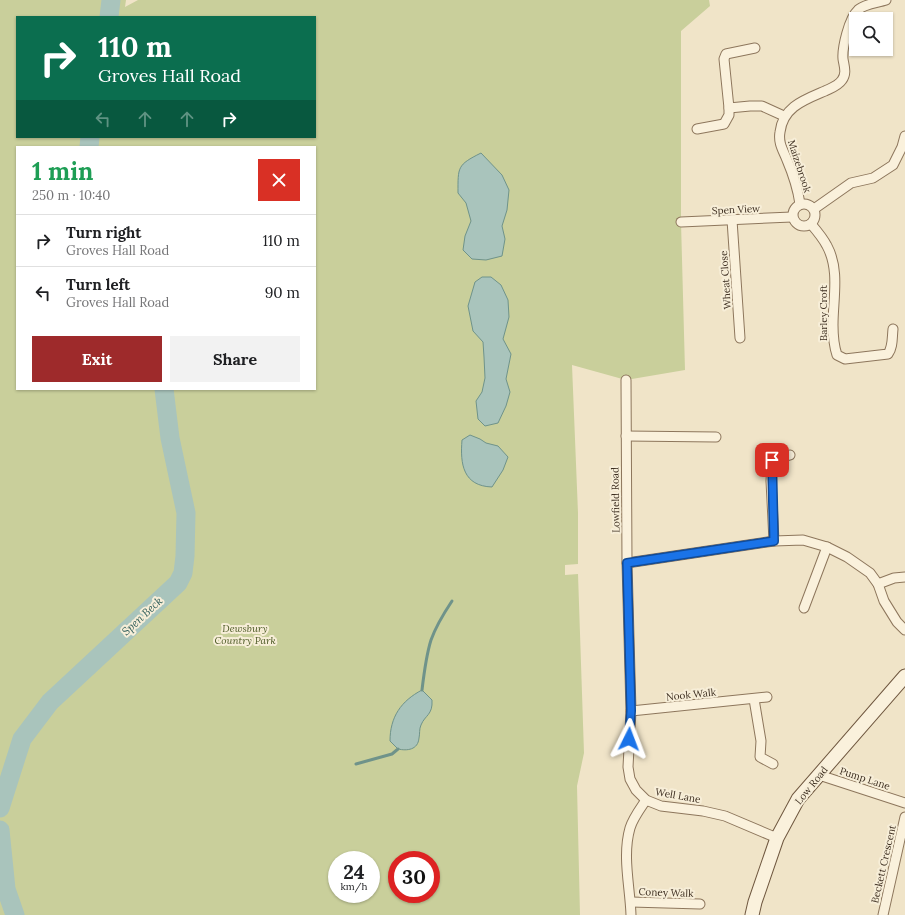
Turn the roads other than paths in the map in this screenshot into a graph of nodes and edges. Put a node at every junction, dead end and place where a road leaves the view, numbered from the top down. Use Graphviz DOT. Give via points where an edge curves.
graph roads {
  1 [pos="886,0"];
  2 [pos="755,48"];
  3 [pos="729,108"];
  4 [pos="784,116"];
  5 [pos="696,129"];
  6 [pos="905,136"];
  7 [pos="800,204"];
  8 [pos="814,209"];
  9 [pos="792,217"];
  10 [pos="732,220"];
  11 [pos="681,222"];
  12 [pos="811,224"];
  13 [pos="893,329"];
  14 [pos="740,338"];
  15 [pos="626,380"];
  16 [pos="626,436"];
  17 [pos="716,437"];
  18 [pos="790,455"];
  19 [pos="774,541"];
  20 [pos="827,547"];
  21 [pos="627,563"];
  22 [pos="905,576"];
  23 [pos="878,584"];
  24 [pos="804,608"];
  25 [pos="905,630"];
  26 [pos="905,676"];
  27 [pos="767,697"];
  28 [pos="754,698"];
  29 [pos="631,711"];
  30 [pos="773,764"];
  31 [pos="819,775"];
  32 [pos="646,800"];
  33 [pos="905,803"];
  34 [pos="905,817"];
  35 [pos="777,838"];
  36 [pos="630,902"];
  37 [pos="700,904"];
  38 [pos="631,915"];
  39 [pos="752,915"];
  40 [pos="883,915"];
  1 -- 4 [label="street" via="864,6 853,16 843,49 843,79 836,86 792,107"];
  2 -- 3 [label="street" via="726,54 724,59"];
  3 -- 4 [label="street" via="762,106"];
  3 -- 5 [label="street" via="729,115 724,124"];
  4 -- 7 [label="street, Maizebrook" via="779,143 787,160"];
  6 -- 8 [label="street" via="893,165 873,178 851,183"];
  7 -- 8 [label="street" via="808,204"];
  7 -- 9 [label="street" via="794,209"];
  8 -- 12 [label="street" via="815,219"];
  9 -- 10 [label="street, Spen View"];
  9 -- 12 [label="street, Spen View" via="800,226"];
  10 -- 11 [label="street, Spen View"];
  10 -- 14 [label="street, Wheat Close"];
  12 -- 13 [label="street, Barley Croft" via="828,247 834,267 833,325 837,355 845,359 888,354"];
  15 -- 16 [label="street, Lowfield Road"];
  16 -- 17 [label="street"];
  16 -- 21 [label="street, Lowfield Road"];
  18 -- 19 [label="street" via="772,460"];
  19 -- 20 [label="street" via="803,540"];
  19 -- 21 [label="street"];
  20 -- 23 [label="street" via="870,573"];
  20 -- 24 [label="street"];
  21 -- 29 [label="street, Well Lane"];
  22 -- 23 [label="street"];
  23 -- 25 [label="street" via="884,601"];
  26 -- 31 [label="street, Low Road"];
  27 -- 28 [label="street, Nook Walk"];
  28 -- 29 [label="street, Nook Walk"];
  28 -- 30 [label="street" via="761,741 760,757"];
  29 -- 32 [label="street, Well Lane" via="628,767 630,779"];
  31 -- 33 [label="street, Pump Lane"];
  31 -- 35 [label="street, Low Road" via="798,799"];
  32 -- 35 [label="street, Well Lane" via="661,806 725,816"];
  32 -- 36 [label="street" via="630,827 626,851"];
  34 -- 40 [label="street, Beckett Crescent"];
  35 -- 39 [label="street, Low Road"];
  36 -- 37 [label="street, Coney Walk"];
  36 -- 38 [label="street"];
}
